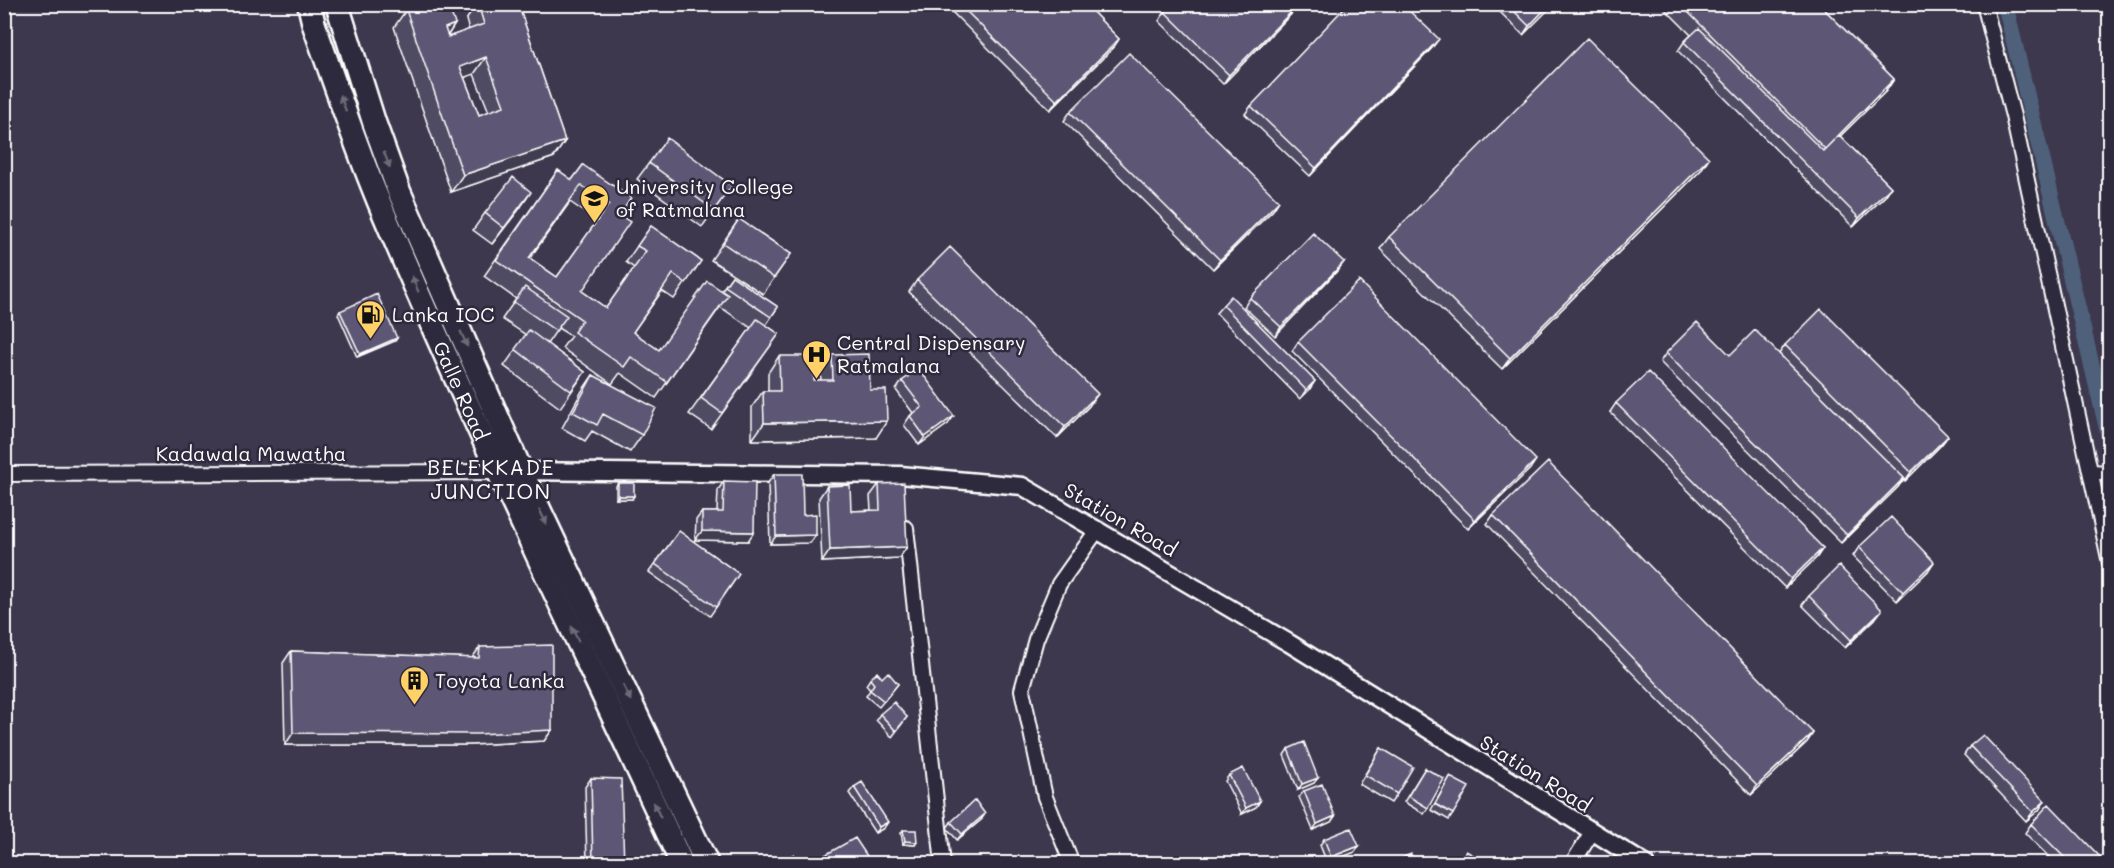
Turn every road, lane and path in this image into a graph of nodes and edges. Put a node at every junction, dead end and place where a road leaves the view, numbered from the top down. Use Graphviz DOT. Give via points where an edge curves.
graph roads {
  1 [pos="309,4"];
  2 [pos="337,4"];
  3 [pos="1984,4"];
  4 [pos="521,471"];
  5 [pos="2091,471"];
  6 [pos="498,472"];
  7 [pos="2109,473"];
  8 [pos="4,474"];
  9 [pos="904,510"];
  10 [pos="1098,529"];
  11 [pos="2109,563"];
  12 [pos="1592,832"];
  13 [pos="682,864"];
  14 [pos="707,864"];
  15 [pos="943,864"];
  16 [pos="1072,864"];
  17 [pos="1572,864"];
  18 [pos="1645,864"];
  6 -- 1 [label="highway, Galle Road, one-way" via="378,200"];
  2 -- 4 [label="highway, Galle Road, one-way" via="398,189"];
  3 -- 5 [label="street" via="2013,116"];
  4 -- 6 [label="street, Station Road"];
  4 -- 10 [label="street, Station Road" via="1022,486"];
  4 -- 14 [label="highway, Galle Road, one-way"];
  5 -- 7 [label="street"];
  5 -- 11 [label="street"];
  6 -- 8 [label="street, Kadawala Mawatha"];
  13 -- 6 [label="highway, Galle Road, one-way"];
  9 -- 15 [label="street"];
  10 -- 12 [label="street, Station Road"];
  10 -- 16 [label="street" via="1059,584 1036,639 1022,690 1045,797"];
  12 -- 17 [label="street"];
  12 -- 18 [label="street, Station Road"];
}
